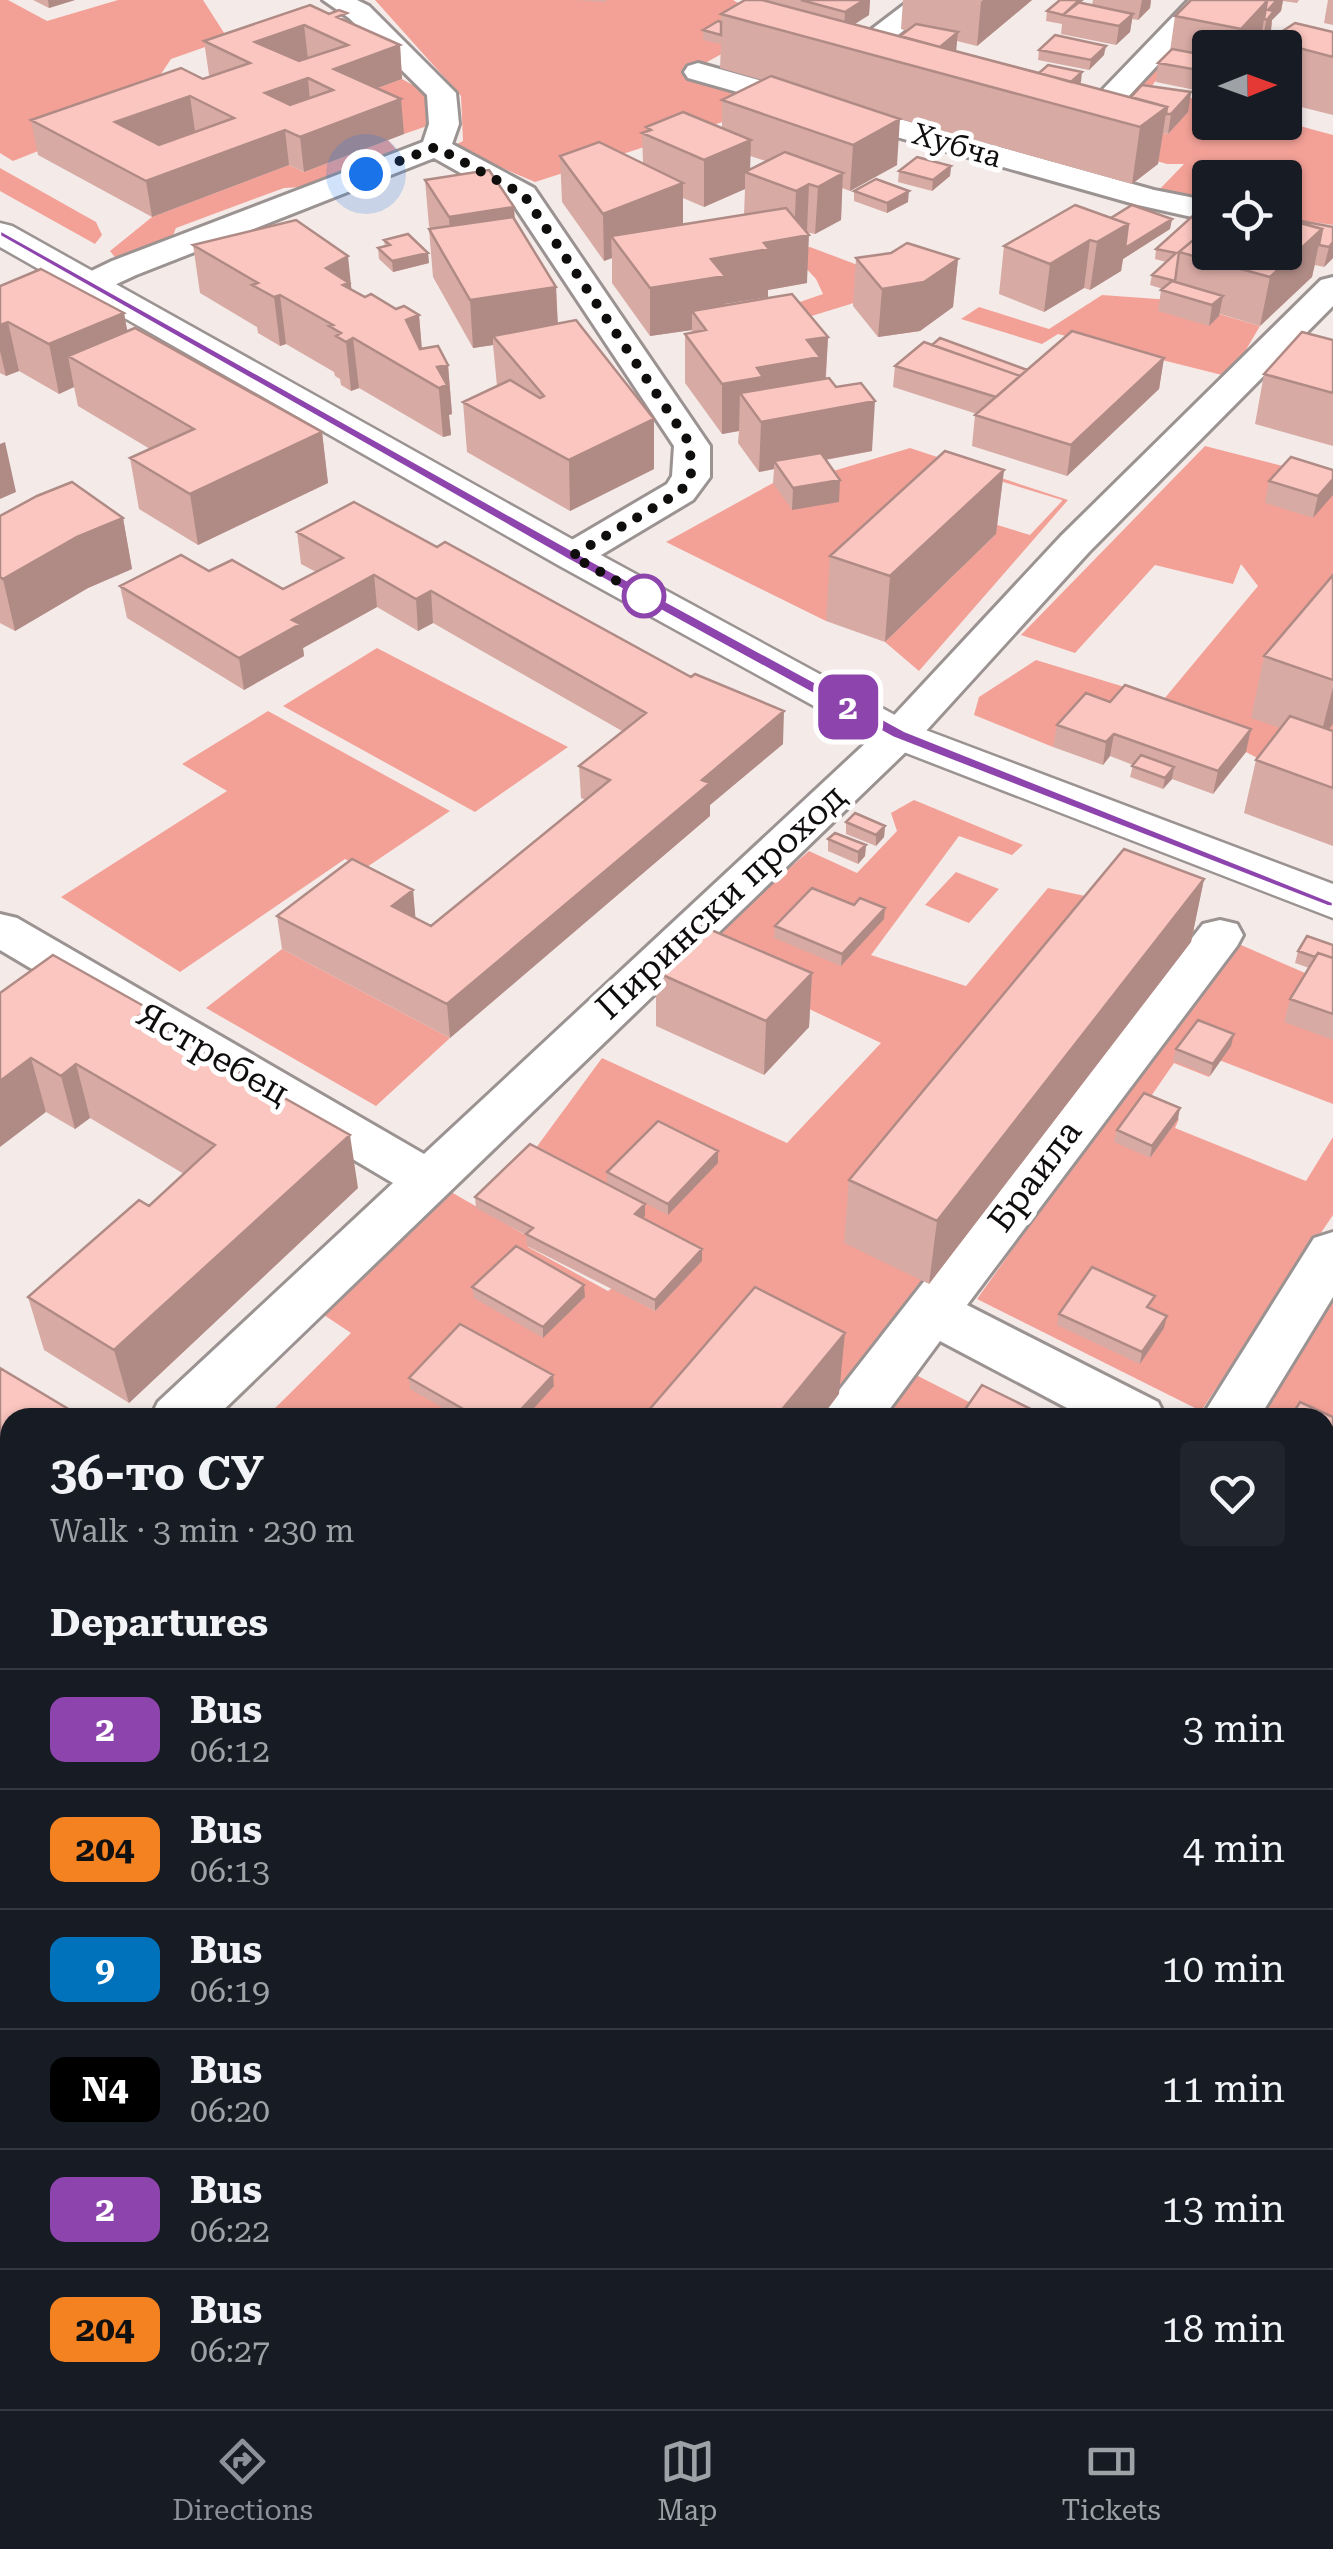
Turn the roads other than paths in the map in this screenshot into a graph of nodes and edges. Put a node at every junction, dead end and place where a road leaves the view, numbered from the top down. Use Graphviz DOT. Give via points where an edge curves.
graph roads {
  1 [pos="338,0"];
  2 [pos="926,0"];
  3 [pos="1204,0"];
  4 [pos="831,40"];
  5 [pos="861,51"];
  6 [pos="716,65"];
  7 [pos="892,66"];
  8 [pos="1024,103"];
  9 [pos="811,104"];
  10 [pos="753,122"];
  11 [pos="436,147"];
  12 [pos="1192,208"];
  13 [pos="0,233"];
  14 [pos="90,285"];
  15 [pos="1333,286"];
  16 [pos="0,328"];
  17 [pos="572,556"];
  18 [pos="900,735"];
  19 [pos="1333,902"];
  20 [pos="1220,935"];
  21 [pos="9,947"];
  22 [pos="426,1179"];
  23 [pos="1333,1252"];
  24 [pos="931,1312"];
  25 [pos="188,1408"];
  26 [pos="858,1408"];
  27 [pos="1118,1408"];
  28 [pos="1235,1408"];
  1 -- 11 [label="street" via="359,12 442,93 444,124"];
  2 -- 5 [label="street"];
  3 -- 8 [label="street" via="1089,121"];
  4 -- 5 [label="street"];
  5 -- 7 [label="street"];
  6 -- 9 [label="street, Хубча"];
  9 -- 10 [label="street"];
  9 -- 12 [label="street, Хубча"];
  11 -- 14 [label="street"];
  11 -- 17 [label="street" via="540,190 692,446 691,477 680,492"];
  13 -- 14 [label="street"];
  14 -- 16 [label="street"];
  14 -- 17 [label="street"];
  15 -- 18 [label="street, Пирински проход" via="1075,544"];
  17 -- 18 [label="street"];
  18 -- 19 [label="street"];
  18 -- 22 [label="street, Пирински проход"];
  20 -- 24 [label="street, Браила"];
  21 -- 22 [label="street, Ястребец"];
  22 -- 25 [label="street, Пирински проход"];
  23 -- 28 [label="street"];
  24 -- 26 [label="street, Браила"];
  24 -- 27 [label="street"];
}
